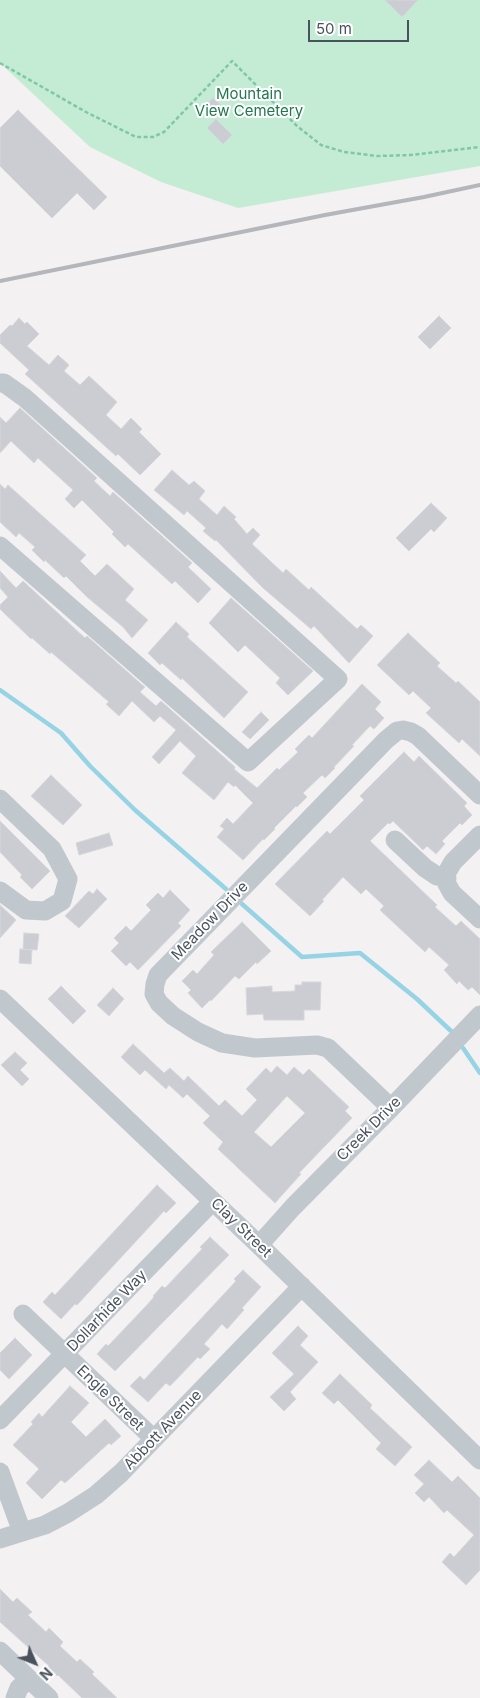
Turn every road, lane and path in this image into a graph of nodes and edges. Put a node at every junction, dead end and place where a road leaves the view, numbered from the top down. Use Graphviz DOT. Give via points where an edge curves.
graph roads {
  1 [pos="0,63"];
  2 [pos="480,147"];
  3 [pos="0,384"];
  4 [pos="0,546"];
  5 [pos="480,795"];
  6 [pos="0,799"];
  7 [pos="480,835"];
  8 [pos="395,840"];
  9 [pos="447,878"];
  10 [pos="0,891"];
  11 [pos="480,919"];
  12 [pos="0,999"];
  13 [pos="480,1015"];
  14 [pos="391,1108"];
  15 [pos="213,1201"];
  16 [pos="259,1245"];
  17 [pos="302,1286"];
  18 [pos="23,1314"];
  19 [pos="64,1354"];
  20 [pos="0,1420"];
  21 [pos="154,1439"];
  22 [pos="480,1460"];
  23 [pos="0,1472"];
  24 [pos="22,1532"];
  25 [pos="0,1539"];
  26 [pos="0,1651"];
  27 [pos="28,1678"];
  28 [pos="15,1698"];
  29 [pos="49,1698"];
  1 -- 2 [label="path" via="136,137 153,137 164,132 232,61 297,126 321,145 377,156"];
  3 -- 4 [label="street" via="4,383 25,398 338,679 248,762"];
  5 -- 14 [label="street, Meadow Drive" via="418,736 397,731 158,975 154,984 154,994 159,1003 173,1016 222,1043 255,1048 316,1045 328,1048"];
  6 -- 10 [label="street" via="52,849 68,879 62,900 45,911 26,910"];
  7 -- 9 [label="street" via="453,862"];
  8 -- 9 [label="street" via="425,868 436,876"];
  9 -- 11 [label="street" via="452,893"];
  12 -- 15 [label="street, Clay Street"];
  13 -- 14 [label="street, Creek Drive"];
  14 -- 16 [label="street, Creek Drive" via="293,1206"];
  15 -- 16 [label="street, Clay Street"];
  15 -- 19 [label="street, Dollarhide Way"];
  16 -- 17 [label="street, Clay Street"];
  17 -- 21 [label="street, Abbott Avenue"];
  17 -- 22 [label="street, Clay Street"];
  18 -- 19 [label="street, Engle Street"];
  19 -- 20 [label="street, Dollarhide Way"];
  19 -- 21 [label="street, Engle Street"];
  21 -- 24 [label="street, Abbott Avenue" via="122,1473 96,1494 45,1525"];
  23 -- 24 [label="street"];
  24 -- 25 [label="street, Abbott Avenue"];
  26 -- 27 [label="street"];
  27 -- 28 [label="street"];
  27 -- 29 [label="street"];
}
